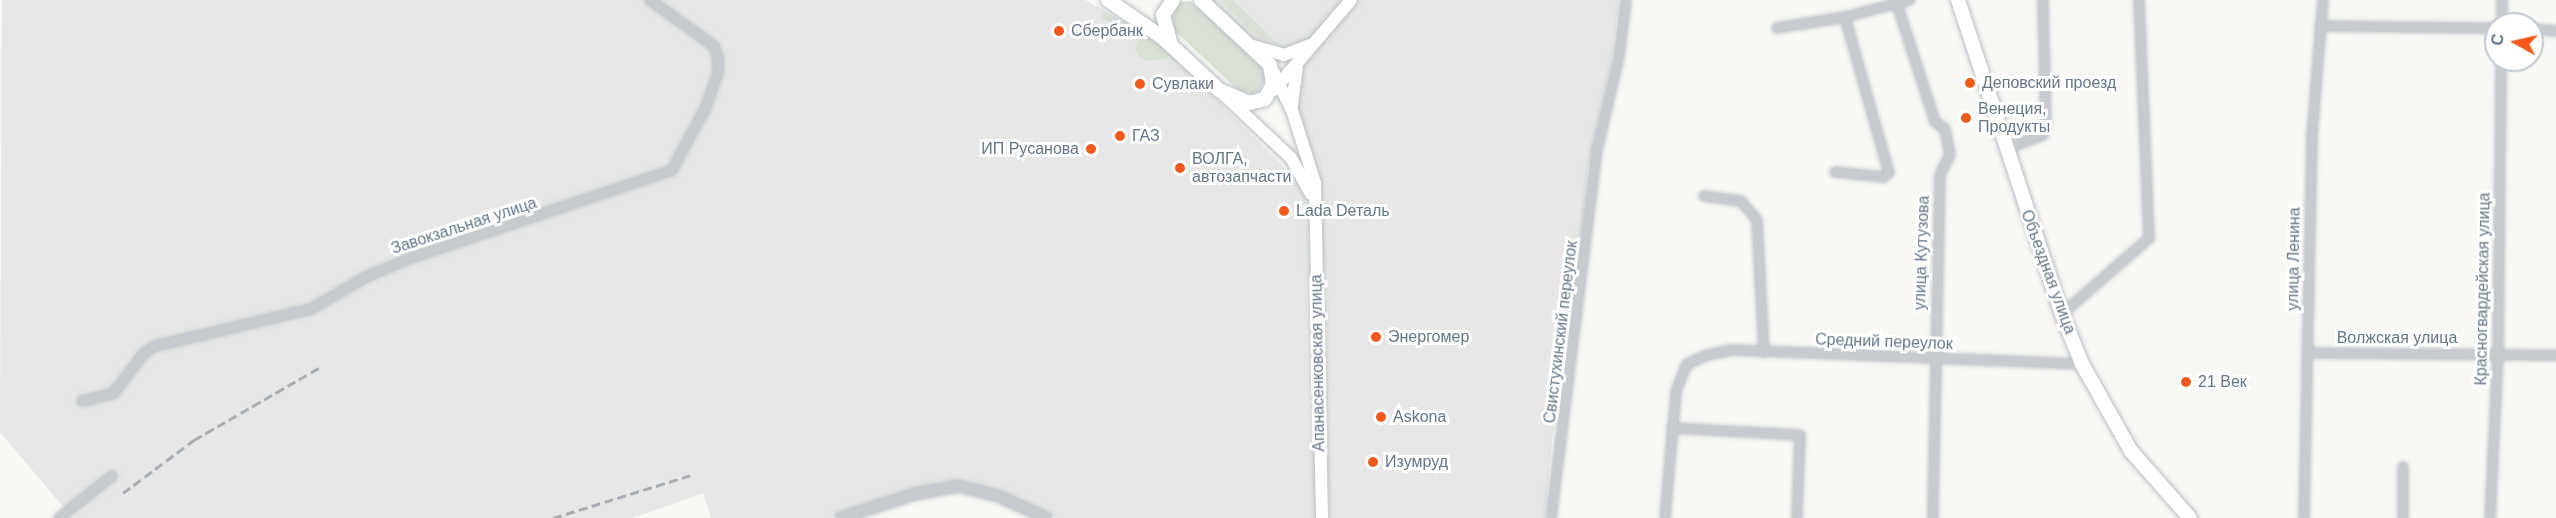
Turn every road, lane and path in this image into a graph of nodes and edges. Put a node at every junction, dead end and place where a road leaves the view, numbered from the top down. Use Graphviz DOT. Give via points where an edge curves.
graph roads {
  1 [pos="650,0"];
  2 [pos="1108,0"];
  3 [pos="1158,0"];
  4 [pos="1173,0"];
  5 [pos="1351,0"];
  6 [pos="1626,0"];
  7 [pos="1910,0"];
  8 [pos="1958,0"];
  9 [pos="2043,0"];
  10 [pos="2139,0"];
  11 [pos="2323,0"];
  12 [pos="1205,2"];
  13 [pos="1897,4"];
  14 [pos="1845,17"];
  15 [pos="1162,25"];
  16 [pos="2320,27"];
  17 [pos="1777,28"];
  18 [pos="2484,28"];
  19 [pos="1316,41"];
  20 [pos="1253,46"];
  21 [pos="1181,54"];
  22 [pos="1299,61"];
  23 [pos="2501,72"];
  24 [pos="1277,79"];
  25 [pos="1219,90"];
  26 [pos="1293,113"];
  27 [pos="2006,149"];
  28 [pos="1834,172"];
  29 [pos="1704,196"];
  30 [pos="1314,207"];
  31 [pos="2062,314"];
  32 [pos="1764,353"];
  33 [pos="2309,353"];
  34 [pos="2498,354"];
  35 [pos="2556,355"];
  36 [pos="1937,359"];
  37 [pos="2082,364"];
  38 [pos="82,401"];
  39 [pos="1672,428"];
  40 [pos="2403,467"];
  41 [pos="112,476"];
  42 [pos="59,518"];
  43 [pos="841,518"];
  44 [pos="1046,518"];
  45 [pos="1322,518"];
  46 [pos="1551,518"];
  47 [pos="1665,518"];
  48 [pos="1797,518"];
  49 [pos="1932,518"];
  50 [pos="2190,518"];
  51 [pos="2304,518"];
  52 [pos="2403,518"];
  53 [pos="2490,518"];
  1 -- 38 [label="street, Завокзальная улица" via="714,46 718,58 718,73 706,107 672,170 411,258 366,277 311,309 155,346 144,352 114,393"];
  2 -- 21 [label="main road"];
  3 -- 15 [label="main road"];
  4 -- 15 [label="main road" via="1165,7"];
  5 -- 19 [label="main road"];
  6 -- 46 [label="street, Свистухинский переулок" via="1619,56 1597,150"];
  7 -- 13 [label="street"];
  8 -- 27 [label="main road, Объездная улица"];
  9 -- 27 [label="street" via="2046,126 2043,135"];
  10 -- 31 [label="street" via="2149,238"];
  11 -- 16 [label="street, улица Ленина"];
  12 -- 20 [label="main road"];
  13 -- 14 [label="street"];
  13 -- 36 [label="street, улица Кутузова" via="1935,122 1945,129 1950,155 1940,175 1934,319"];
  14 -- 17 [label="street"];
  14 -- 28 [label="street" via="1889,173 1884,177"];
  15 -- 21 [label="main road"];
  16 -- 18 [label="street"];
  16 -- 33 [label="street, улица Ленина" via="2307,275"];
  19 -- 20 [label="main road" via="1284,55"];
  19 -- 22 [label="main road"];
  20 -- 24 [label="main road"];
  21 -- 25 [label="main road"];
  22 -- 24 [label="main road"];
  22 -- 26 [label="main road" via="1291,91"];
  23 -- 34 [label="street, Красногвардейская улица"];
  24 -- 25 [label="main road" via="1265,99 1249,103"];
  24 -- 26 [label="main road"];
  25 -- 30 [label="main road" via="1291,158 1305,179"];
  26 -- 30 [label="main road, Апанасенковская улица" via="1312,168"];
  27 -- 31 [label="main road, Объездная улица"];
  29 -- 32 [label="street" via="1742,201 1757,220"];
  30 -- 45 [label="main road, Апанасенковская улица"];
  31 -- 37 [label="main road, Объездная улица"];
  32 -- 36 [label="street, Средний переулок"];
  32 -- 39 [label="street, Средний переулок" via="1733,350 1687,364 1676,391"];
  33 -- 34 [label="street, Волжская улица"];
  33 -- 51 [label="street, улица Ленина"];
  34 -- 35 [label="street, Волжская улица"];
  34 -- 53 [label="street, Красногвардейская улица"];
  36 -- 37 [label="street, Средний переулок"];
  36 -- 49 [label="street, улица Кутузова"];
  37 -- 50 [label="main road, Объездная улица" via="2131,451"];
  39 -- 47 [label="street"];
  39 -- 48 [label="street" via="1800,435"];
  40 -- 52 [label="street"];
  41 -- 42 [label="street"];
  43 -- 44 [label="street" via="915,494 958,486 998,496"];
}
